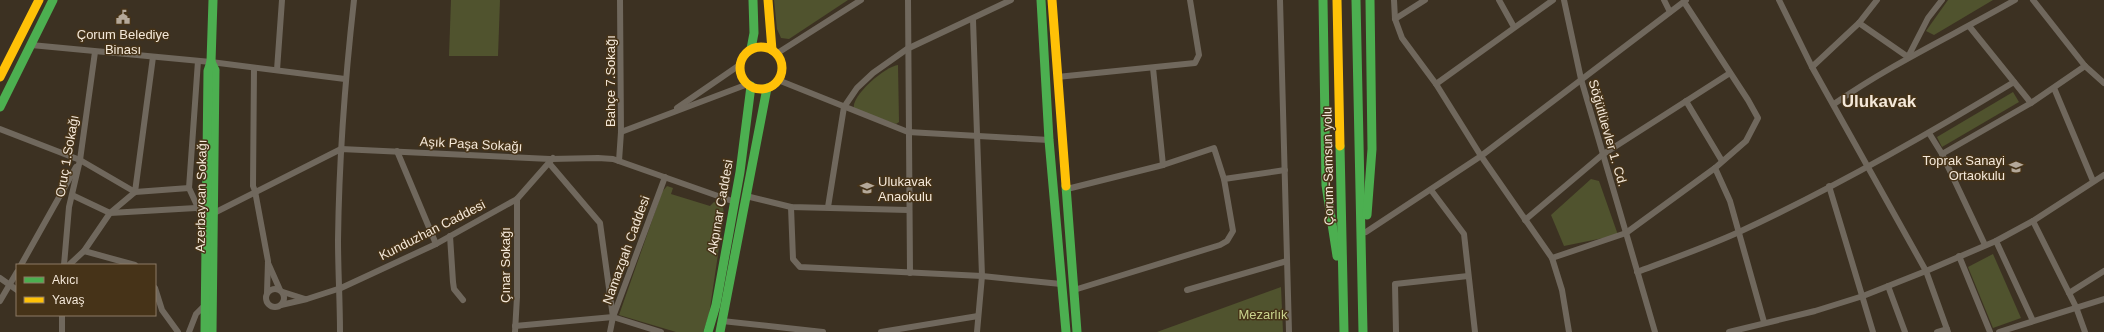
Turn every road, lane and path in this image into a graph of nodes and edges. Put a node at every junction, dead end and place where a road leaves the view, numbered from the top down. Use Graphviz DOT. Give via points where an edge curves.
graph roads {
  1 [pos="39,0"];
  2 [pos="53,0"];
  3 [pos="213,0"];
  4 [pos="282,0"];
  5 [pos="354,0"];
  6 [pos="620,0"];
  7 [pos="753,0"];
  8 [pos="768,0"];
  9 [pos="861,0"];
  10 [pos="908,0"];
  11 [pos="1011,0"];
  12 [pos="1041,0"];
  13 [pos="1052,0"];
  14 [pos="1190,0"];
  15 [pos="1280,0"];
  16 [pos="1323,0"];
  17 [pos="1337,0"];
  18 [pos="1356,0"];
  19 [pos="1370,0"];
  20 [pos="1394,0"];
  21 [pos="1424,0"];
  22 [pos="1499,0"];
  23 [pos="1553,0"];
  24 [pos="1564,0"];
  25 [pos="1664,0"];
  26 [pos="1877,0"];
  27 [pos="1942,0"];
  28 [pos="2015,0"];
  29 [pos="2033,0"];
  30 [pos="1685,1"];
  31 [pos="1781,1"];
  32 [pos="1670,12"];
  33 [pos="1395,19"];
  34 [pos="973,20"];
  35 [pos="1859,23"];
  36 [pos="1969,26"];
  37 [pos="1514,27"];
  38 [pos="31,45"];
  39 [pos="751,49"];
  40 [pos="906,49"];
  41 [pos="95,52"];
  42 [pos="774,52"];
  43 [pos="153,57"];
  44 [pos="1908,57"];
  45 [pos="198,61"];
  46 [pos="211,62"];
  47 [pos="740,64"];
  48 [pos="2085,66"];
  49 [pos="1812,67"];
  50 [pos="254,68"];
  51 [pos="1153,68"];
  52 [pos="277,70"];
  53 [pos="1730,72"];
  54 [pos="0,77"];
  55 [pos="1057,77"];
  56 [pos="345,79"];
  57 [pos="1581,79"];
  58 [pos="778,80"];
  59 [pos="2014,82"];
  60 [pos="2104,83"];
  61 [pos="1436,84"];
  62 [pos="749,85"];
  63 [pos="767,88"];
  64 [pos="2054,88"];
  65 [pos="1686,101"];
  66 [pos="2031,103"];
  67 [pos="1834,104"];
  68 [pos="0,107"];
  69 [pos="844,107"];
  70 [pos="669,113"];
  71 [pos="0,129"];
  72 [pos="621,132"];
  73 [pos="908,132"];
  74 [pos="1929,133"];
  75 [pos="976,135"];
  76 [pos="1050,140"];
  77 [pos="341,149"];
  78 [pos="397,151"];
  79 [pos="1942,154"];
  80 [pos="1602,155"];
  81 [pos="1481,156"];
  82 [pos="80,160"];
  83 [pos="551,161"];
  84 [pos="619,161"];
  85 [pos="1722,162"];
  86 [pos="1163,165"];
  87 [pos="1869,167"];
  88 [pos="1715,168"];
  89 [pos="1285,170"];
  90 [pos="2104,175"];
  91 [pos="665,177"];
  92 [pos="1224,178"];
  93 [pos="2093,181"];
  94 [pos="1829,186"];
  95 [pos="189,188"];
  96 [pos="1067,189"];
  97 [pos="1431,190"];
  98 [pos="255,191"];
  99 [pos="135,192"];
  100 [pos="72,195"];
  101 [pos="746,196"];
  102 [pos="517,199"];
  103 [pos="735,202"];
  104 [pos="791,207"];
  105 [pos="828,207"];
  106 [pos="196,208"];
  107 [pos="908,210"];
  108 [pos="110,213"];
  109 [pos="210,213"];
  110 [pos="1525,220"];
  111 [pos="2033,221"];
  112 [pos="1366,232"];
  113 [pos="1739,232"];
  114 [pos="1626,233"];
  115 [pos="450,236"];
  116 [pos="1996,241"];
  117 [pos="436,244"];
  118 [pos="1985,245"];
  119 [pos="84,252"];
  120 [pos="1959,256"];
  121 [pos="1552,258"];
  122 [pos="268,261"];
  123 [pos="1287,261"];
  124 [pos="22,264"];
  125 [pos="64,264"];
  126 [pos="70,264"];
  127 [pos="130,264"];
  128 [pos="1926,271"];
  129 [pos="2104,271"];
  130 [pos="1637,272"];
  131 [pos="910,273"];
  132 [pos="16,274"];
  133 [pos="982,276"];
  134 [pos="1468,276"];
  135 [pos="0,278"];
  136 [pos="1061,284"];
  137 [pos="9,285"];
  138 [pos="1888,286"];
  139 [pos="341,288"];
  140 [pos="16,289"];
  141 [pos="1362,289"];
  142 [pos="1074,290"];
  143 [pos="1186,290"];
  144 [pos="156,291"];
  145 [pos="282,291"];
  146 [pos="267,293"];
  147 [pos="2069,293"];
  148 [pos="1344,296"];
  149 [pos="1863,296"];
  150 [pos="307,299"];
  151 [pos="2104,299"];
  152 [pos="463,300"];
  153 [pos="0,302"];
  154 [pos="281,305"];
  155 [pos="205,306"];
  156 [pos="2076,307"];
  157 [pos="156,310"];
  158 [pos="162,310"];
  159 [pos="62,316"];
  160 [pos="978,316"];
  161 [pos="613,317"];
  162 [pos="722,321"];
  163 [pos="2033,321"];
  164 [pos="1764,322"];
  165 [pos="515,329"];
  166 [pos="646,330"];
  167 [pos="1748,330"];
  168 [pos="1947,330"];
  169 [pos="62,332"];
  170 [pos="178,332"];
  171 [pos="189,332"];
  172 [pos="205,332"];
  173 [pos="212,332"];
  174 [pos="340,332"];
  175 [pos="610,332"];
  176 [pos="661,332"];
  177 [pos="708,332"];
  178 [pos="720,332"];
  179 [pos="811,332"];
  180 [pos="823,332"];
  181 [pos="881,332"];
  182 [pos="977,332"];
  183 [pos="1066,332"];
  184 [pos="1077,332"];
  185 [pos="1289,332"];
  186 [pos="1344,332"];
  187 [pos="1363,332"];
  188 [pos="1396,332"];
  189 [pos="1475,332"];
  190 [pos="1569,332"];
  191 [pos="1655,332"];
  192 [pos="1729,332"];
  193 [pos="1873,332"];
  194 [pos="1905,332"];
  195 [pos="1937,332"];
  196 [pos="1990,332"];
  197 [pos="1999,332"];
  198 [pos="2085,332"];
  1 -- 54 [label="main road"];
  2 -- 38 [label="main road"];
  3 -- 46 [label="main road, Azerbaycan Sokağı"];
  4 -- 52 [label="street"];
  5 -- 56 [label="street"];
  6 -- 72 [label="street, Bahçe 7.Sokağı"];
  7 -- 39 [label="main road" via="754,33"];
  8 -- 42 [label="main road"];
  9 -- 42 [label="street"];
  10 -- 40 [label="street"];
  11 -- 34 [label="street"];
  12 -- 76 [label="main road"];
  13 -- 55 [label="main road"];
  14 -- 51 [label="street" via="1200,56 1195,63"];
  15 -- 89 [label="street"];
  16 -- 148 [label="main road" via="1326,185"];
  17 -- 148 [label="main road, Çorum-Samsun yolu"];
  18 -- 141 [label="main road"];
  19 -- 112 [label="main road" via="1372,149"];
  20 -- 33 [label="street"];
  21 -- 33 [label="street"];
  22 -- 37 [label="street"];
  23 -- 37 [label="street"];
  24 -- 57 [label="street, Söğütlüevler 1. Cd."];
  25 -- 32 [label="street"];
  26 -- 35 [label="street"];
  27 -- 44 [label="street" via="1928,18"];
  28 -- 36 [label="street"];
  29 -- 48 [label="street"];
  30 -- 32 [label="street"];
  30 -- 53 [label="street"];
  31 -- 49 [label="street"];
  32 -- 57 [label="street"];
  33 -- 61 [label="street" via="1402,38"];
  34 -- 40 [label="street"];
  34 -- 75 [label="street"];
  35 -- 44 [label="street"];
  35 -- 49 [label="street"];
  36 -- 44 [label="street"];
  36 -- 59 [label="street"];
  37 -- 61 [label="street"];
  38 -- 41 [label="street"];
  38 -- 68 [label="main road"];
  39 -- 42 [label="main road" via="765,47"];
  39 -- 47 [label="main road"];
  40 -- 69 [label="street" via="873,73 857,88"];
  40 -- 73 [label="street"];
  41 -- 43 [label="street"];
  41 -- 82 [label="street, Oruç 1.Sokağı"];
  42 -- 58 [label="main road" via="782,66"];
  43 -- 45 [label="street"];
  43 -- 99 [label="street"];
  44 -- 67 [label="street" via="1868,80"];
  45 -- 46 [label="street"];
  45 -- 95 [label="street"];
  46 -- 50 [label="street"];
  46 -- 109 [label="main road, Azerbaycan Sokağı" via="215,70"];
  47 -- 62 [label="main road" via="742,75"];
  47 -- 70 [label="street"];
  48 -- 60 [label="street"];
  48 -- 64 [label="street"];
  49 -- 67 [label="street"];
  50 -- 52 [label="street"];
  50 -- 98 [label="street"];
  51 -- 55 [label="street"];
  51 -- 86 [label="street"];
  52 -- 56 [label="street"];
  53 -- 65 [label="street"];
  53 -- 85 [label="street" via="1758,118 1746,141"];
  55 -- 96 [label="main road"];
  56 -- 77 [label="street"];
  57 -- 80 [label="street, Söğütlüevler 1. Cd."];
  57 -- 81 [label="street"];
  58 -- 63 [label="main road"];
  58 -- 69 [label="street"];
  59 -- 66 [label="street"];
  59 -- 74 [label="street"];
  61 -- 81 [label="street"];
  62 -- 63 [label="main road"];
  62 -- 70 [label="street"];
  62 -- 103 [label="main road, Akpınar Caddesi" via="748,118"];
  63 -- 101 [label="main road, Akpınar Caddesi" via="754,142"];
  64 -- 66 [label="street"];
  64 -- 93 [label="street"];
  65 -- 80 [label="street"];
  65 -- 85 [label="street"];
  66 -- 79 [label="street"];
  67 -- 87 [label="street"];
  69 -- 73 [label="street"];
  69 -- 105 [label="street"];
  70 -- 72 [label="street"];
  71 -- 82 [label="street"];
  72 -- 84 [label="street, Bahçe 7.Sokağı"];
  73 -- 75 [label="street"];
  73 -- 107 [label="street"];
  74 -- 79 [label="street"];
  74 -- 87 [label="street"];
  75 -- 76 [label="street"];
  75 -- 133 [label="street"];
  76 -- 136 [label="main road"];
  77 -- 78 [label="street, Aşık Paşa Sokağı"];
  77 -- 98 [label="street, Aşık Paşa Sokağı"];
  77 -- 139 [label="street" via="338,242"];
  78 -- 83 [label="street, Aşık Paşa Sokağı"];
  78 -- 117 [label="street"];
  79 -- 118 [label="street"];
  80 -- 110 [label="street"];
  80 -- 114 [label="street, Söğütlüevler 1. Cd."];
  81 -- 97 [label="street"];
  81 -- 110 [label="street"];
  82 -- 99 [label="street"];
  82 -- 100 [label="street, Oruç 1.Sokağı"];
  82 -- 124 [label="street"];
  83 -- 84 [label="street, Aşık Paşa Sokağı" via="598,158"];
  83 -- 102 [label="street, Kunduzhan Caddesi"];
  83 -- 161 [label="street" via="600,223"];
  84 -- 91 [label="street, Aşık Paşa Sokağı"];
  85 -- 88 [label="street"];
  86 -- 92 [label="street" via="1214,148"];
  86 -- 96 [label="street"];
  87 -- 94 [label="street"];
  87 -- 128 [label="street"];
  88 -- 113 [label="street" via="1730,201"];
  88 -- 114 [label="street"];
  89 -- 92 [label="street"];
  89 -- 123 [label="street"];
  90 -- 93 [label="street"];
  91 -- 103 [label="street, Aşık Paşa Sokağı"];
  91 -- 161 [label="street, Namazgah Caddesi"];
  92 -- 142 [label="street" via="1233,231 1227,241"];
  93 -- 111 [label="street"];
  94 -- 113 [label="street"];
  94 -- 149 [label="street"];
  95 -- 99 [label="street"];
  95 -- 106 [label="street"];
  96 -- 142 [label="main road"];
  97 -- 112 [label="street"];
  97 -- 134 [label="street" via="1464,234"];
  98 -- 109 [label="street, Aşık Paşa Sokağı"];
  98 -- 122 [label="street"];
  99 -- 108 [label="street"];
  100 -- 108 [label="street"];
  100 -- 125 [label="street, Oruç 1.Sokağı"];
  101 -- 104 [label="street"];
  101 -- 162 [label="main road, Akpınar Caddesi"];
  102 -- 115 [label="street, Kunduzhan Caddesi"];
  102 -- 165 [label="street, Çınar Sokağı"];
  103 -- 177 [label="main road, Akpınar Caddesi" via="715,310"];
  104 -- 105 [label="street"];
  104 -- 131 [label="street" via="793,259 800,267"];
  105 -- 107 [label="street"];
  106 -- 108 [label="street"];
  106 -- 109 [label="street" via="200,212"];
  107 -- 131 [label="street"];
  108 -- 119 [label="street"];
  109 -- 155 [label="main road, Azerbaycan Sokağı"];
  109 -- 173 [label="main road, Azerbaycan Sokağı"];
  110 -- 121 [label="street"];
  111 -- 116 [label="street"];
  111 -- 147 [label="street"];
  112 -- 141 [label="main road"];
  113 -- 130 [label="street"];
  113 -- 164 [label="street"];
  114 -- 121 [label="street"];
  114 -- 130 [label="street, Söğütlüevler 1. Cd."];
  115 -- 117 [label="street, Kunduzhan Caddesi"];
  115 -- 152 [label="street" via="454,288"];
  116 -- 118 [label="street"];
  116 -- 163 [label="street"];
  117 -- 139 [label="street, Kunduzhan Caddesi"];
  118 -- 120 [label="street"];
  119 -- 126 [label="street"];
  119 -- 127 [label="street"];
  120 -- 128 [label="street"];
  120 -- 196 [label="street"];
  121 -- 190 [label="street" via="1562,290"];
  122 -- 145 [label="street"];
  122 -- 146 [label="street"];
  123 -- 143 [label="street"];
  123 -- 185 [label="street"];
  128 -- 138 [label="street"];
  128 -- 168 [label="street"];
  129 -- 147 [label="street"];
  130 -- 191 [label="street, Söğütlüevler 1. Cd."];
  131 -- 133 [label="street"];
  132 -- 137 [label="street"];
  133 -- 136 [label="street"];
  133 -- 160 [label="street"];
  134 -- 188 [label="street" via="1395,284"];
  134 -- 189 [label="street"];
  135 -- 137 [label="street"];
  136 -- 183 [label="main road"];
  137 -- 140 [label="street"];
  137 -- 153 [label="street"];
  138 -- 149 [label="street"];
  138 -- 194 [label="street"];
  139 -- 150 [label="street, Kunduzhan Caddesi"];
  139 -- 174 [label="street"];
  141 -- 187 [label="main road"];
  142 -- 184 [label="main road"];
  144 -- 158 [label="street"];
  145 -- 146 [label="street" via="275,288"];
  145 -- 150 [label="street"];
  145 -- 154 [label="street" via="285,298"];
  146 -- 154 [label="street" via="268,305"];
  147 -- 156 [label="street"];
  148 -- 186 [label="main road, Çorum-Samsun yolu"];
  149 -- 164 [label="street" via="1814,311"];
  149 -- 193 [label="street"];
  150 -- 154 [label="street, Kunduzhan Caddesi"];
  151 -- 156 [label="street"];
  155 -- 171 [label="street" via="196,314"];
  155 -- 172 [label="main road, Azerbaycan Sokağı"];
  156 -- 163 [label="street"];
  156 -- 198 [label="street"];
  157 -- 158 [label="street"];
  158 -- 170 [label="street"];
  159 -- 169 [label="street"];
  160 -- 181 [label="street"];
  160 -- 182 [label="street"];
  161 -- 165 [label="street"];
  161 -- 166 [label="street"];
  161 -- 175 [label="street, Namazgah Caddesi"];
  162 -- 178 [label="main road, Akpınar Caddesi"];
  162 -- 179 [label="street"];
  163 -- 197 [label="street"];
  164 -- 167 [label="street"];
  166 -- 176 [label="street"];
  167 -- 192 [label="street"];
  168 -- 195 [label="street"];
  179 -- 180 [label="street"];
}
